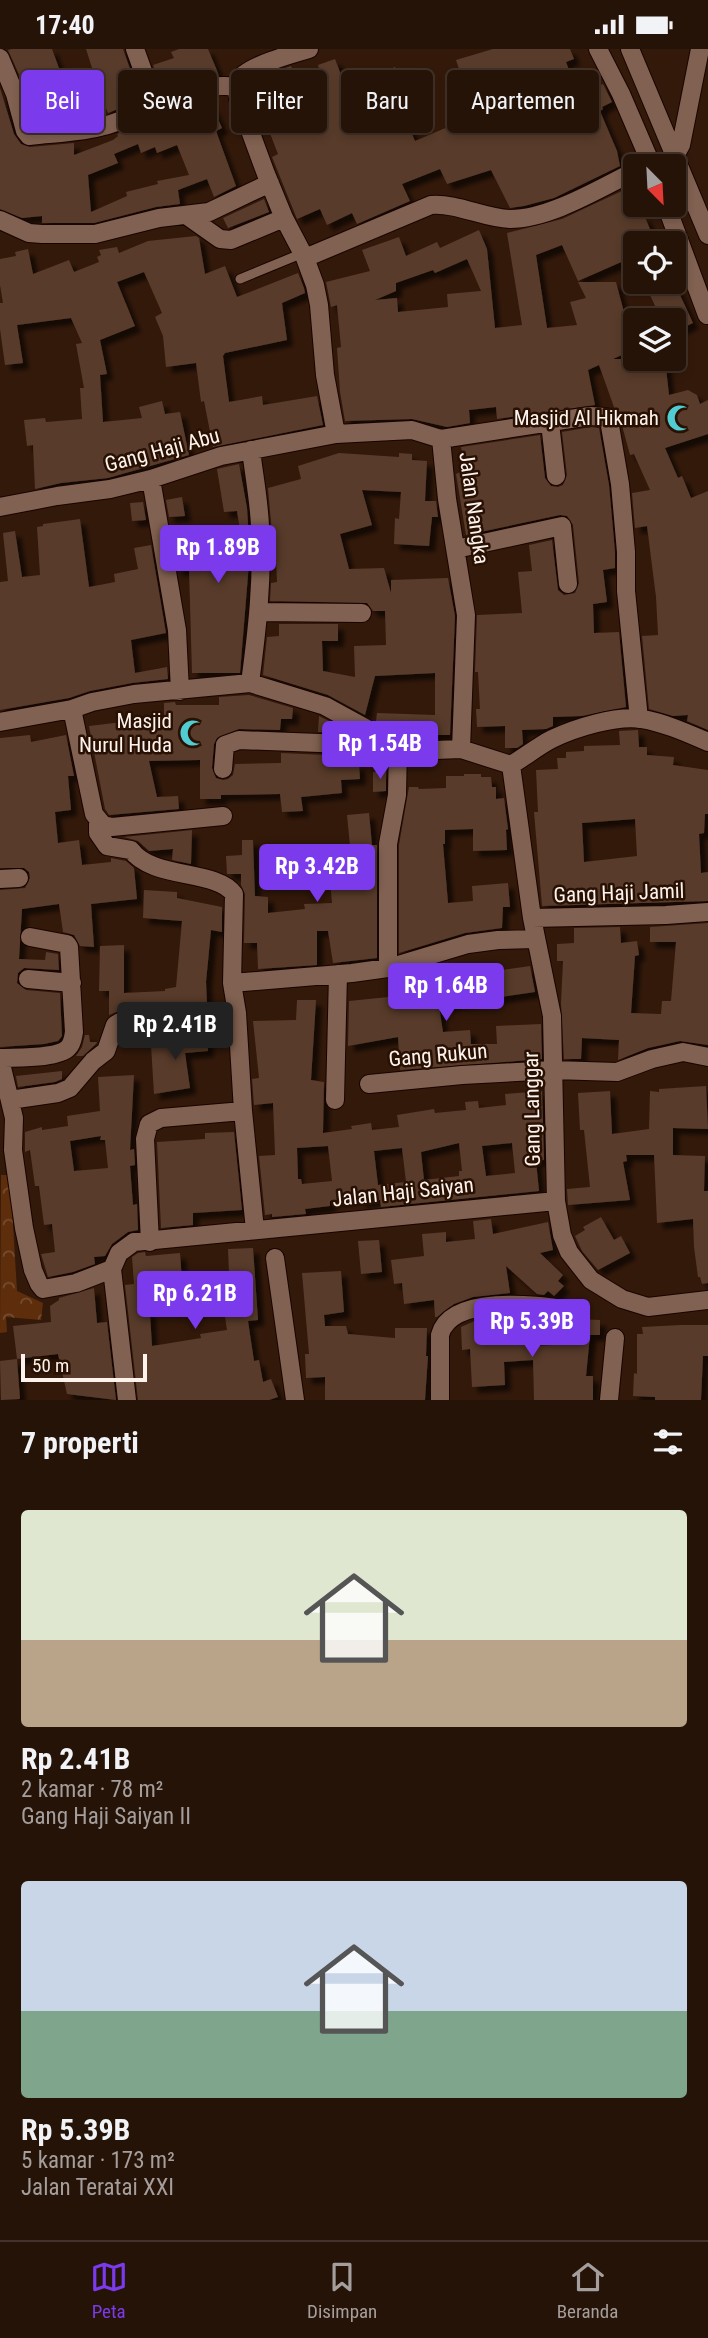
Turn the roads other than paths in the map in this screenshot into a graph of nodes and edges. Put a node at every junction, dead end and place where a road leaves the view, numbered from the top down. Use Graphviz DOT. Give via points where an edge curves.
graph roads {
  1 [pos="135,49"];
  2 [pos="309,49"];
  3 [pos="598,49"];
  4 [pos="630,49"];
  5 [pos="700,49"];
  6 [pos="0,58"];
  7 [pos="143,70"];
  8 [pos="252,70"];
  9 [pos="118,121"];
  10 [pos="251,133"];
  11 [pos="642,154"];
  12 [pos="676,154"];
  13 [pos="623,178"];
  14 [pos="686,179"];
  15 [pos="270,183"];
  16 [pos="186,215"];
  17 [pos="670,217"];
  18 [pos="284,218"];
  19 [pos="0,220"];
  20 [pos="708,235"];
  21 [pos="304,255"];
  22 [pos="240,279"];
  23 [pos="707,315"];
  24 [pos="550,423"];
  25 [pos="336,434"];
  26 [pos="441,439"];
  27 [pos="251,450"];
  28 [pos="556,477"];
  29 [pos="151,479"];
  30 [pos="0,507"];
  31 [pos="456,549"];
  32 [pos="568,584"];
  33 [pos="259,612"];
  34 [pos="362,613"];
  35 [pos="250,683"];
  36 [pos="180,691"];
  37 [pos="72,709"];
  38 [pos="639,719"];
  39 [pos="0,722"];
  40 [pos="708,742"];
  41 [pos="398,746"];
  42 [pos="461,749"];
  43 [pos="512,765"];
  44 [pos="223,769"];
  45 [pos="223,816"];
  46 [pos="98,821"];
  47 [pos="19,878"];
  48 [pos="0,879"];
  49 [pos="708,912"];
  50 [pos="532,918"];
  51 [pos="30,937"];
  52 [pos="535,939"];
  53 [pos="388,968"];
  54 [pos="338,974"];
  55 [pos="28,979"];
  56 [pos="72,983"];
  57 [pos="232,983"];
  58 [pos="237,1013"];
  59 [pos="708,1057"];
  60 [pos="0,1058"];
  61 [pos="553,1070"];
  62 [pos="369,1084"];
  63 [pos="10,1100"];
  64 [pos="335,1100"];
  65 [pos="243,1111"];
  66 [pos="7,1121"];
  67 [pos="556,1201"];
  68 [pos="255,1230"];
  69 [pos="150,1242"];
  70 [pos="275,1258"];
  71 [pos="112,1269"];
  72 [pos="708,1300"];
  73 [pos="567,1310"];
  74 [pos="615,1338"];
  75 [pos="127,1400"];
  76 [pos="295,1400"];
  77 [pos="440,1400"];
  78 [pos="609,1400"];
  1 -- 7 [label="street"];
  2 -- 8 [label="street"];
  3 -- 11 [label="street" via="621,94"];
  4 -- 12 [label="street"];
  5 -- 12 [label="street"];
  6 -- 9 [label="street" via="29,135"];
  10 -- 15 [label="street"];
  13 -- 21 [label="street" via="560,207 512,219 431,205"];
  14 -- 20 [label="street"];
  15 -- 16 [label="street" via="209,212"];
  15 -- 18 [label="street"];
  16 -- 18 [label="street" via="219,239 231,240"];
  16 -- 19 [label="street" via="95,234 29,233"];
  17 -- 23 [label="street"];
  18 -- 21 [label="street"];
  21 -- 22 [label="lane"];
  21 -- 25 [label="street" via="319,305"];
  24 -- 26 [label="street"];
  24 -- 28 [label="street"];
  24 -- 38 [label="street" via="590,416 611,422"];
  25 -- 26 [label="street, Jalan Nangka" via="412,430"];
  25 -- 27 [label="street, Gang Haji Abu"];
  26 -- 31 [label="street, Jalan Nangka"];
  27 -- 29 [label="street, Gang Haji Abu"];
  27 -- 33 [label="street" via="260,524"];
  29 -- 30 [label="street, Gang Haji Abu"];
  29 -- 36 [label="street" via="177,630"];
  31 -- 32 [label="street" via="562,526"];
  31 -- 42 [label="street, Jalan Nangka" via="466,615"];
  33 -- 34 [label="street"];
  33 -- 35 [label="street"];
  35 -- 36 [label="street"];
  35 -- 41 [label="street" via="325,706"];
  36 -- 37 [label="street" via="134,694"];
  37 -- 39 [label="street"];
  37 -- 46 [label="street"];
  38 -- 40 [label="street"];
  38 -- 43 [label="street" via="581,728 551,739"];
  41 -- 42 [label="street"];
  41 -- 44 [label="street" via="239,740 225,745"];
  41 -- 53 [label="street" via="397,795 388,844"];
  42 -- 43 [label="street"];
  43 -- 50 [label="street, Gang Langgar"];
  45 -- 46 [label="street" via="112,827"];
  46 -- 57 [label="street" via="98,833 107,846 131,850 153,867 233,892"];
  47 -- 48 [label="street"];
  49 -- 50 [label="street, Gang Haji Jamil"];
  50 -- 52 [label="street, Gang Langgar"];
  51 -- 56 [label="street" via="67,944"];
  52 -- 53 [label="street" via="468,944"];
  52 -- 61 [label="street, Gang Langgar" via="552,1016"];
  53 -- 54 [label="street"];
  54 -- 57 [label="street"];
  54 -- 64 [label="street"];
  55 -- 56 [label="street"];
  56 -- 60 [label="street" via="71,1045 55,1054"];
  57 -- 58 [label="street"];
  58 -- 63 [label="street" via="120,1022 106,1051 70,1088"];
  58 -- 65 [label="street"];
  59 -- 61 [label="street, Gang Rukun" via="682,1052 617,1072"];
  60 -- 63 [label="street"];
  61 -- 62 [label="street, Gang Rukun"];
  61 -- 67 [label="street, Gang Langgar"];
  63 -- 66 [label="street"];
  65 -- 68 [label="street"];
  65 -- 69 [label="street" via="161,1118 149,1124 145,1139"];
  66 -- 71 [label="street" via="38,1284 47,1289"];
  67 -- 68 [label="street, Jalan Haji Saiyan"];
  67 -- 72 [label="street, Gang Langgar" via="569,1252 598,1285 648,1307"];
  68 -- 69 [label="street, Jalan Haji Saiyan"];
  69 -- 71 [label="street, Jalan Haji Saiyan" via="130,1243"];
  70 -- 76 [label="street"];
  71 -- 75 [label="street"];
  73 -- 77 [label="street" via="506,1304 449,1319 440,1335"];
  74 -- 78 [label="street"];
}
